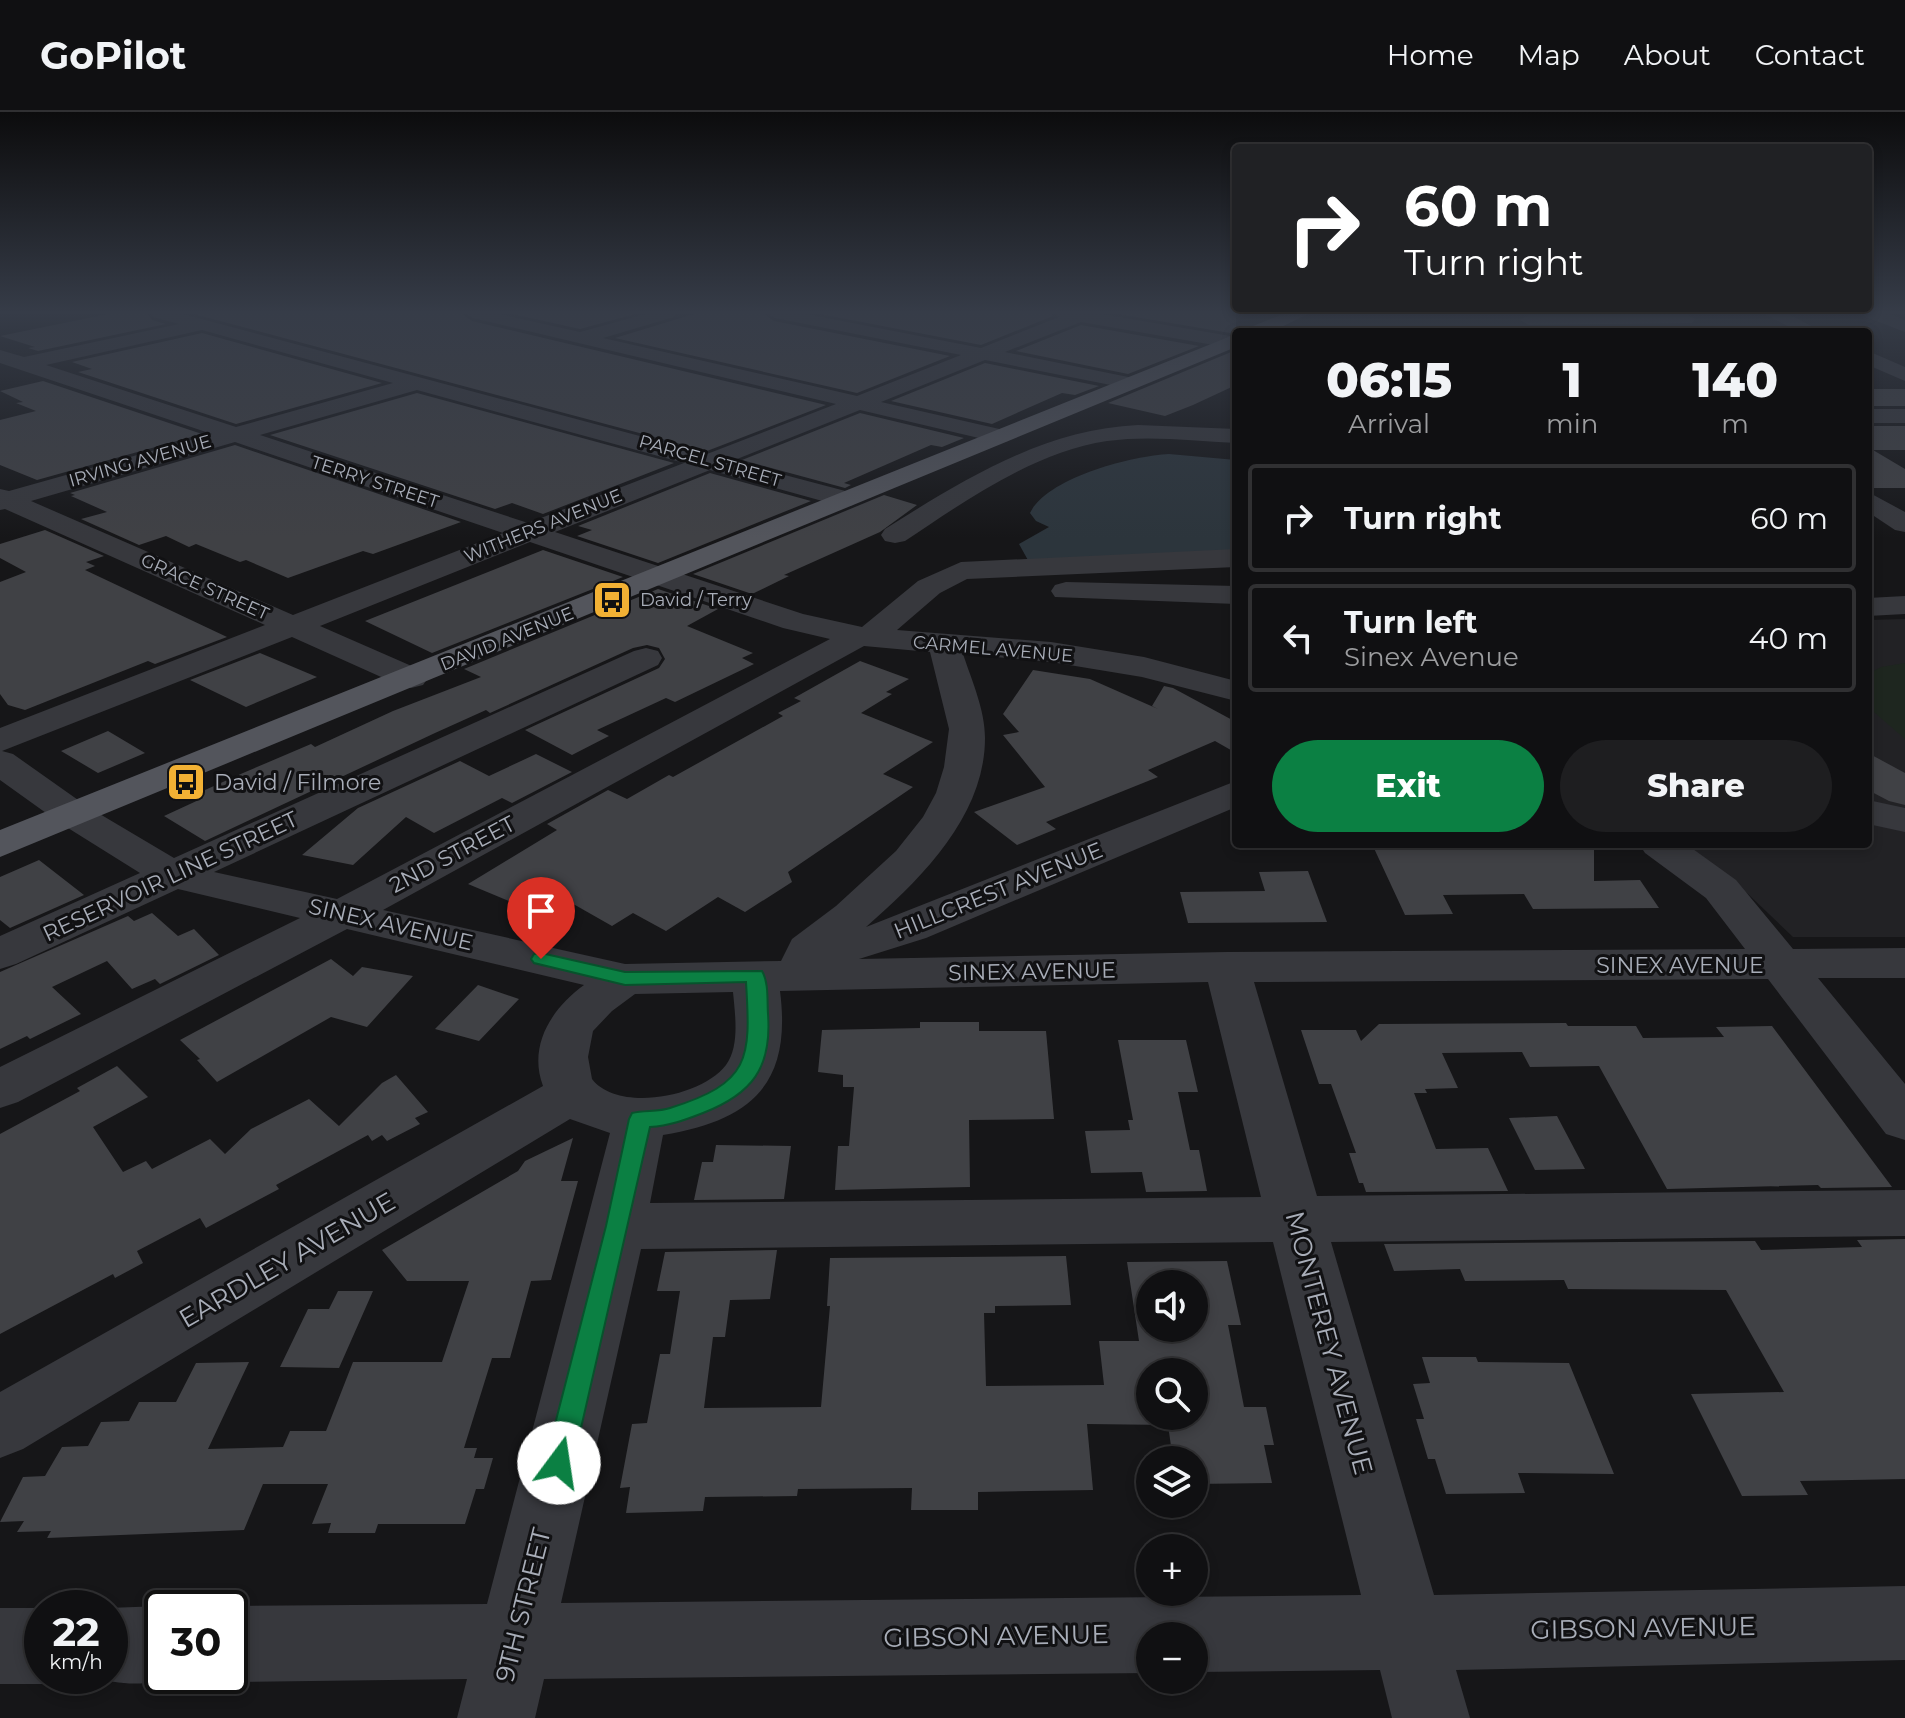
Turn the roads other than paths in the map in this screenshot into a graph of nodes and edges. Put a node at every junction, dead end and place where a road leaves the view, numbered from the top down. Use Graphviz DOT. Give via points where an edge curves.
graph roads {
  1 [pos="86,388"];
  2 [pos="398,388"];
  3 [pos="441,388"];
  4 [pos="804,388"];
  5 [pos="893,388"];
  6 [pos="1119,388"];
  7 [pos="861,401"];
  8 [pos="1874,416"];
  9 [pos="1905,416"];
  10 [pos="1905,431"];
  11 [pos="232,435"];
  12 [pos="1000,436"];
  13 [pos="1232,436"];
  14 [pos="709,460"];
  15 [pos="2,499"];
  16 [pos="844,499"];
  17 [pos="1872,503"];
  18 [pos="1905,524"];
  19 [pos="529,531"];
  20 [pos="895,535"];
  21 [pos="1232,558"];
  22 [pos="659,578"];
  23 [pos="927,581"];
  24 [pos="1232,595"];
  25 [pos="1905,605"];
  26 [pos="1872,607"];
  27 [pos="750,608"];
  28 [pos="293,626"];
  29 [pos="864,637"];
  30 [pos="944,644"];
  31 [pos="646,658"];
  32 [pos="411,678"];
  33 [pos="1232,690"];
  34 [pos="0,741"];
  35 [pos="0,762"];
  36 [pos="1232,795"];
  37 [pos="1872,813"];
  38 [pos="74,815"];
  39 [pos="1905,820"];
  40 [pos="0,845"];
  41 [pos="1665,848"];
  42 [pos="172,875"];
  43 [pos="344,913"];
  44 [pos="0,954"];
  45 [pos="1905,963"];
  46 [pos="1781,964"];
  47 [pos="1227,967"];
  48 [pos="755,976"];
  49 [pos="625,979"];
  50 [pos="0,1089"];
  51 [pos="573,1093"];
  52 [pos="640,1119"];
  53 [pos="1905,1120"];
  54 [pos="1905,1213"];
  55 [pos="1295,1219"];
  56 [pos="617,1226"];
  57 [pos="0,1427"];
  58 [pos="1905,1623"];
  59 [pos="1407,1632"];
  60 [pos="514,1641"];
  61 [pos="248,1644"];
  62 [pos="0,1646"];
  63 [pos="24,1646"];
  64 [pos="496,1718"];
  65 [pos="1431,1718"];
  1 -- 11 [label="street, TERRY STREET"];
  2 -- 11 [label="street, IRVING AVENUE"];
  3 -- 14 [label="street, PARCEL STREET"];
  4 -- 7 [label="street"];
  5 -- 7 [label="street, WITHERS AVENUE"];
  6 -- 12 [label="main road, DAVID AVENUE"];
  7 -- 12 [label="street"];
  7 -- 14 [label="street, WITHERS AVENUE"];
  8 -- 9 [label="street"];
  8 -- 10 [label="street"];
  11 -- 15 [label="street, IRVING AVENUE"];
  11 -- 19 [label="street, TERRY STREET"];
  12 -- 16 [label="main road, DAVID AVENUE"];
  13 -- 20 [label="street" via="1135,432 1086,437 1010,470"];
  14 -- 16 [label="street, PARCEL STREET"];
  14 -- 19 [label="street, WITHERS AVENUE"];
  15 -- 28 [label="street, GRACE STREET"];
  16 -- 22 [label="main road, DAVID AVENUE"];
  17 -- 18 [label="street"];
  19 -- 22 [label="street, TERRY STREET"];
  19 -- 28 [label="street, WITHERS AVENUE"];
  21 -- 23 [label="street" via="961,571"];
  22 -- 27 [label="street, TERRY STREET"];
  22 -- 32 [label="main road, DAVID AVENUE"];
  23 -- 24 [label="street"];
  23 -- 29 [label="street, 2ND STREET"];
  25 -- 26 [label="street"];
  27 -- 29 [label="street, CARMEL AVENUE"];
  28 -- 32 [label="street, GRACE STREET"];
  28 -- 34 [label="street, WITHERS AVENUE"];
  29 -- 30 [label="street, CARMEL AVENUE"];
  29 -- 43 [label="street, 2ND STREET"];
  30 -- 33 [label="street, CARMEL AVENUE" via="1051,652 1144,667"];
  30 -- 48 [label="street" via="967,739 955,793 941,822 920,852 874,897 816,945"];
  31 -- 42 [label="street, RESERVOIR LINE STREET"];
  32 -- 38 [label="main road, DAVID AVENUE"];
  35 -- 38 [label="street, SINEX AVENUE"];
  36 -- 48 [label="street, HILLCREST AVENUE" via="910,928"];
  37 -- 39 [label="street"];
  38 -- 40 [label="main road, DAVID AVENUE"];
  38 -- 42 [label="street, SINEX AVENUE"];
  41 -- 46 [label="street" via="1721,889"];
  42 -- 43 [label="street, SINEX AVENUE"];
  42 -- 44 [label="street, RESERVOIR LINE STREET"];
  43 -- 49 [label="street, SINEX AVENUE"];
  43 -- 50 [label="street, 2ND STREET"];
  45 -- 46 [label="street, SINEX AVENUE"];
  46 -- 47 [label="street, SINEX AVENUE"];
  46 -- 53 [label="street"];
  47 -- 48 [label="street, SINEX AVENUE"];
  47 -- 55 [label="street, MONTEREY AVENUE"];
  48 -- 49 [label="street, SINEX AVENUE"];
  48 -- 52 [label="street" via="760,1036 743,1081 698,1108 668,1118"];
  49 -- 51 [label="street" via="600,995 568,1030 563,1076"];
  51 -- 52 [label="street" via="615,1116"];
  51 -- 57 [label="street, EARDLEY AVENUE"];
  52 -- 56 [label="street, 9TH STREET"];
  54 -- 55 [label="street"];
  55 -- 56 [label="street"];
  55 -- 59 [label="street, MONTEREY AVENUE"];
  56 -- 60 [label="street, 9TH STREET"];
  58 -- 59 [label="street, GIBSON AVENUE"];
  59 -- 60 [label="street, GIBSON AVENUE"];
  59 -- 65 [label="street, MONTEREY AVENUE"];
  60 -- 61 [label="street, GIBSON AVENUE"];
  60 -- 64 [label="street, 9TH STREET"];
  62 -- 63 [label="street"];
}
